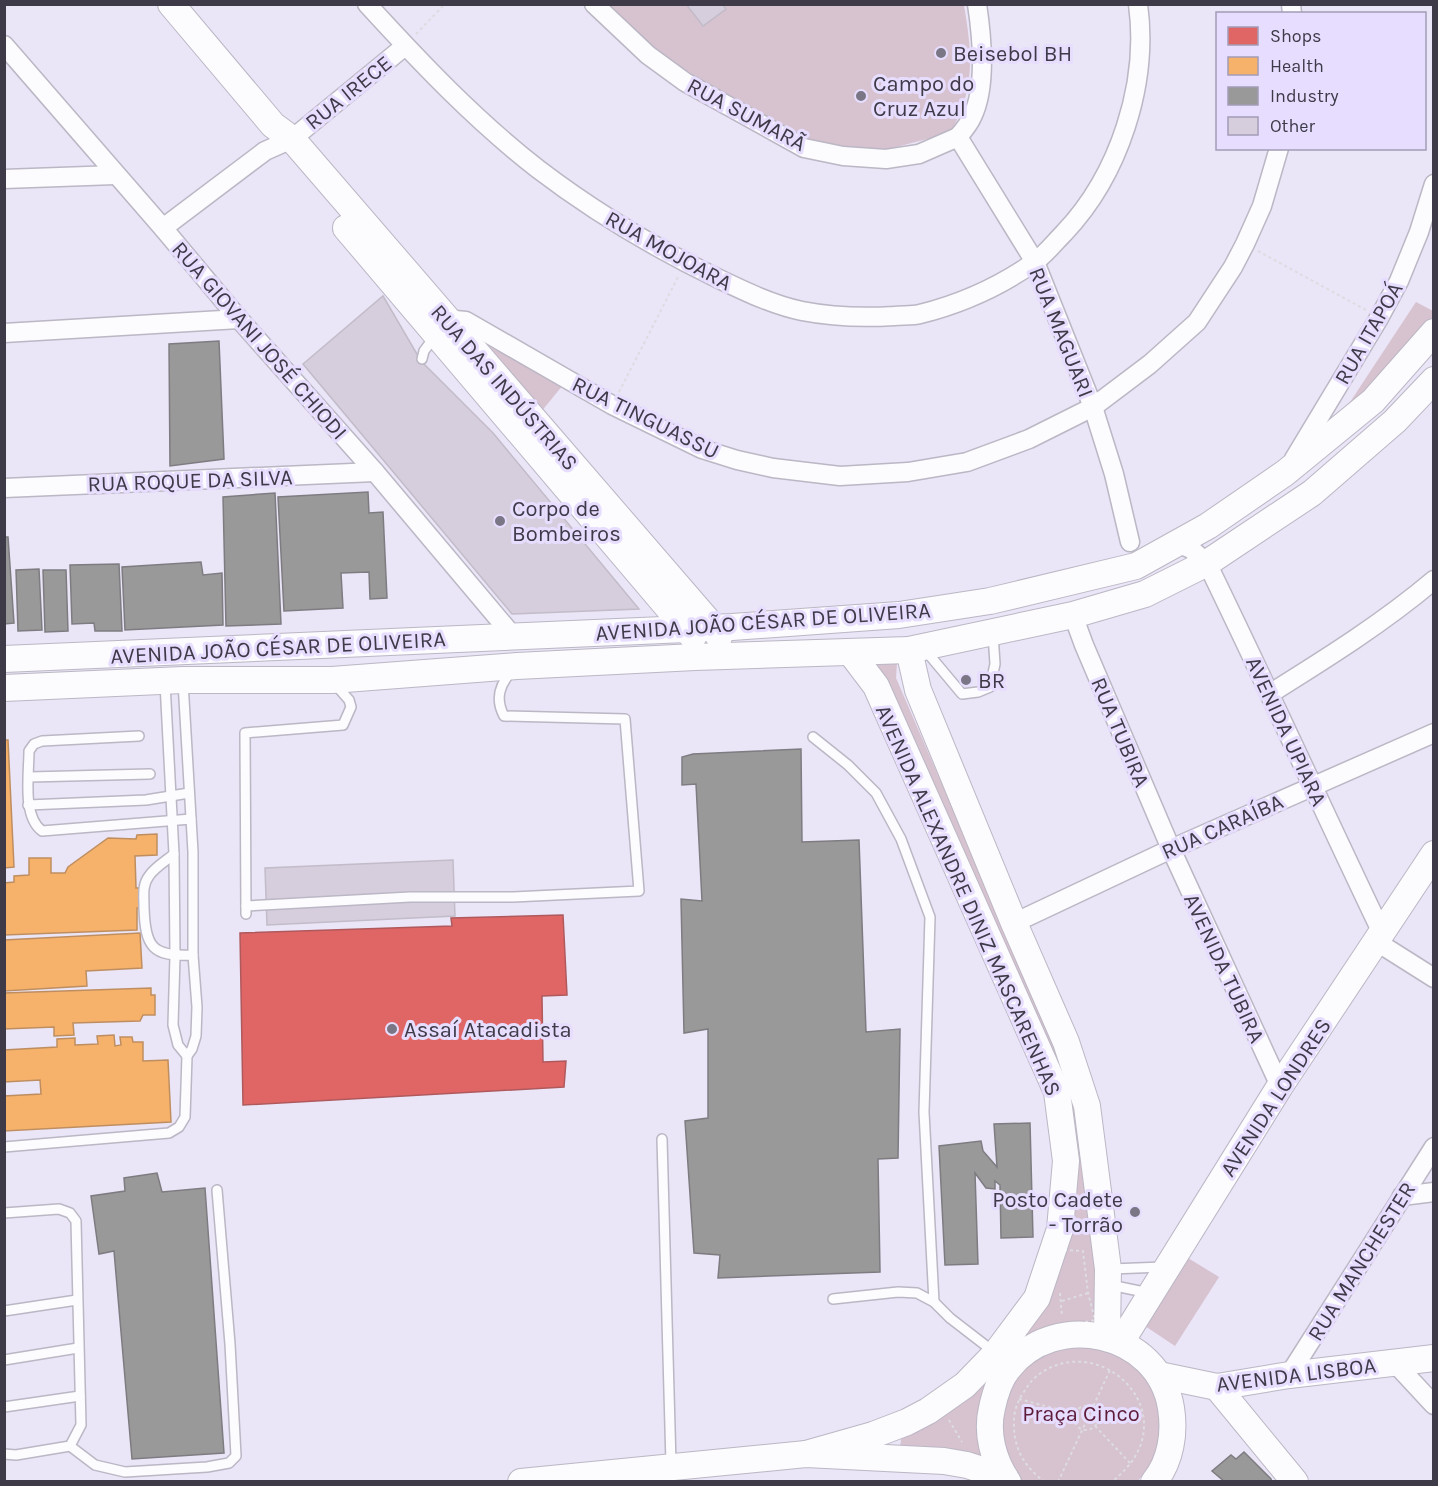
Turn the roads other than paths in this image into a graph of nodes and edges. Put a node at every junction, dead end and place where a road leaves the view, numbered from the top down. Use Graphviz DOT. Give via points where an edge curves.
graph roads {
  1 [pos="171,4"];
  2 [pos="367,4"];
  3 [pos="594,4"];
  4 [pos="977,4"];
  5 [pos="1138,4"];
  6 [pos="4,45"];
  7 [pos="405,46"];
  8 [pos="281,137"];
  9 [pos="958,137"];
  10 [pos="1278,150"];
  11 [pos="115,175"];
  12 [pos="4,179"];
  13 [pos="1434,184"];
  14 [pos="163,228"];
  15 [pos="1035,262"];
  16 [pos="239,319"];
  17 [pos="443,329"];
  18 [pos="1434,332"];
  19 [pos="4,333"];
  20 [pos="422,359"];
  21 [pos="1434,380"];
  22 [pos="1093,407"];
  23 [pos="375,472"];
  24 [pos="1286,473"];
  25 [pos="4,488"];
  26 [pos="1130,542"];
  27 [pos="1176,543"];
  28 [pos="1207,563"];
  29 [pos="1434,580"];
  30 [pos="1073,615"];
  31 [pos="687,628"];
  32 [pos="714,628"];
  33 [pos="993,632"];
  34 [pos="513,636"];
  35 [pos="916,649"];
  36 [pos="851,653"];
  37 [pos="700,657"];
  38 [pos="727,657"];
  39 [pos="4,659"];
  40 [pos="517,666"];
  41 [pos="174,680"];
  42 [pos="332,680"];
  43 [pos="4,688"];
  44 [pos="1270,693"];
  45 [pos="1434,733"];
  46 [pos="140,736"];
  47 [pos="813,737"];
  48 [pos="150,774"];
  49 [pos="29,777"];
  50 [pos="1311,786"];
  51 [pos="189,793"];
  52 [pos="171,796"];
  53 [pos="28,805"];
  54 [pos="191,819"];
  55 [pos="172,822"];
  56 [pos="1171,849"];
  57 [pos="174,854"];
  58 [pos="1434,854"];
  59 [pos="1014,923"];
  60 [pos="1380,937"];
  61 [pos="193,955"];
  62 [pos="175,956"];
  63 [pos="1434,978"];
  64 [pos="187,1056"];
  65 [pos="1280,1086"];
  66 [pos="662,1139"];
  67 [pos="4,1147"];
  68 [pos="1434,1147"];
  69 [pos="217,1190"];
  70 [pos="1434,1192"];
  71 [pos="1402,1196"];
  72 [pos="4,1213"];
  73 [pos="1168,1267"];
  74 [pos="1102,1281"];
  75 [pos="1151,1293"];
  76 [pos="833,1299"];
  77 [pos="77,1300"];
  78 [pos="934,1302"];
  79 [pos="4,1311"];
  80 [pos="1114,1340"];
  81 [pos="78,1348"];
  82 [pos="1434,1358"];
  83 [pos="1004,1359"];
  84 [pos="4,1360"];
  85 [pos="1394,1362"];
  86 [pos="1289,1375"];
  87 [pos="1164,1387"];
  88 [pos="1217,1387"];
  89 [pos="80,1396"];
  90 [pos="1434,1405"];
  91 [pos="4,1407"];
  92 [pos="1240,1416"];
  93 [pos="907,1422"];
  94 [pos="70,1446"];
  95 [pos="806,1454"];
  96 [pos="4,1455"];
  97 [pos="898,1458"];
  98 [pos="671,1467"];
  99 [pos="1006,1479"];
  100 [pos="521,1482"];
  101 [pos="1154,1482"];
  102 [pos="1295,1482"];
  1 -- 8 [label="street, RUA DAS INDÚSTRIAS"];
  2 -- 7 [label="street, RUA MOJOARA"];
  3 -- 9 [label="street, RUA SUMARÃ" via="648,55 685,82 804,148 886,159 919,154"];
  4 -- 9 [label="street" via="982,79 973,117"];
  5 -- 15 [label="street, RUA MOJOARA" via="1141,27 1137,76 1126,129 1082,214"];
  6 -- 11 [label="street, RUA GIOVANI JOSÉ CHIODI"];
  7 -- 8 [label="street, RUA IRECE"];
  7 -- 15 [label="street, RUA MOJOARA" via="476,116 538,169 616,222 746,292 800,310 853,318 919,314 980,293"];
  8 -- 14 [label="street, RUA IRECE"];
  8 -- 17 [label="street, RUA DAS INDÚSTRIAS"];
  9 -- 15 [label="street, RUA MAGUARI"];
  10 -- 22 [label="street, RUA TINGUASSU" via="1262,206 1245,243 1197,322"];
  11 -- 12 [label="street"];
  11 -- 14 [label="street, RUA GIOVANI JOSÉ CHIODI"];
  13 -- 24 [label="street, RUA ITAPOÁ" via="1403,271 1379,318"];
  14 -- 16 [label="street, RUA GIOVANI JOSÉ CHIODI"];
  15 -- 22 [label="street, RUA MAGUARI"];
  16 -- 19 [label="street"];
  16 -- 23 [label="street, RUA GIOVANI JOSÉ CHIODI"];
  17 -- 20 [label="lane"];
  17 -- 22 [label="street, RUA TINGUASSU" via="461,319 466,321 612,405 702,449 773,468 840,476 908,472 967,462 1029,439"];
  17 -- 31 [label="street, RUA DAS INDÚSTRIAS"];
  17 -- 32 [label="street, RUA DAS INDÚSTRIAS"];
  18 -- 24 [label="street, AVENIDA JOÃO CÉSAR DE OLIVEIRA" via="1372,401"];
  21 -- 28 [label="street, AVENIDA JOÃO CÉSAR DE OLIVEIRA" via="1395,421 1312,493"];
  22 -- 26 [label="street, RUA MAGUARI"];
  23 -- 25 [label="street, RUA ROQUE DA SILVA"];
  23 -- 34 [label="street, RUA GIOVANI JOSÉ CHIODI"];
  24 -- 27 [label="street, AVENIDA JOÃO CÉSAR DE OLIVEIRA"];
  27 -- 28 [label="street, AVENIDA UPIARA" via="1191,549"];
  27 -- 32 [label="street, AVENIDA JOÃO CÉSAR DE OLIVEIRA" via="1136,566 990,601 899,615"];
  28 -- 30 [label="street, AVENIDA JOÃO CÉSAR DE OLIVEIRA" via="1145,594"];
  28 -- 44 [label="street, AVENIDA UPIARA"];
  29 -- 44 [label="street" via="1342,648"];
  30 -- 33 [label="street, AVENIDA JOÃO CÉSAR DE OLIVEIRA"];
  30 -- 56 [label="street, RUA TUBIRA"];
  31 -- 32 [label="street, AVENIDA JOÃO CÉSAR DE OLIVEIRA"];
  31 -- 34 [label="street, AVENIDA JOÃO CÉSAR DE OLIVEIRA"];
  31 -- 37 [label="street, RUA DAS INDÚSTRIAS"];
  32 -- 38 [label="street, RUA DAS INDÚSTRIAS"];
  33 -- 35 [label="street, AVENIDA JOÃO CÉSAR DE OLIVEIRA"];
  33 -- 35 [label="lane" via="995,664 990,687 978,692 962,694 940,666"];
  34 -- 39 [label="street, AVENIDA JOÃO CÉSAR DE OLIVEIRA"];
  35 -- 36 [label="street, AVENIDA JOÃO CÉSAR DE OLIVEIRA"];
  35 -- 59 [label="street, AVENIDA ALEXANDRE DINIZ MASCARENHAS" via="918,690"];
  36 -- 38 [label="street, AVENIDA JOÃO CÉSAR DE OLIVEIRA"];
  36 -- 83 [label="street, AVENIDA ALEXANDRE DINIZ MASCARENHAS" via="876,686 1057,1092 1066,1161 1060,1229 1037,1298"];
  37 -- 38 [label="street, AVENIDA JOÃO CÉSAR DE OLIVEIRA"];
  37 -- 40 [label="street, AVENIDA JOÃO CÉSAR DE OLIVEIRA"];
  40 -- 42 [label="street, AVENIDA JOÃO CÉSAR DE OLIVEIRA"];
  40 -- 42 [label="lane" via="498,695 498,706 504,716 625,719 639,891 410,897 246,910 245,733 343,724 351,708"];
  41 -- 42 [label="street, AVENIDA JOÃO CÉSAR DE OLIVEIRA"];
  41 -- 43 [label="street, AVENIDA JOÃO CÉSAR DE OLIVEIRA"];
  41 -- 51 [label="lane"];
  41 -- 52 [label="lane"];
  44 -- 50 [label="street, AVENIDA UPIARA"];
  45 -- 50 [label="street, RUA CARAÍBA"];
  46 -- 49 [label="lane" via="42,741 29,751"];
  47 -- 78 [label="lane" via="876,793 901,839 930,917 924,1112"];
  48 -- 49 [label="lane"];
  49 -- 53 [label="lane"];
  50 -- 56 [label="street, RUA CARAÍBA"];
  50 -- 60 [label="street, AVENIDA UPIARA"];
  51 -- 52 [label="lane"];
  51 -- 54 [label="lane"];
  52 -- 53 [label="lane"];
  52 -- 55 [label="lane"];
  53 -- 55 [label="lane" via="31,819 42,831"];
  54 -- 55 [label="lane"];
  54 -- 61 [label="lane"];
  55 -- 57 [label="lane"];
  56 -- 59 [label="street, RUA CARAÍBA"];
  56 -- 65 [label="street, AVENIDA TUBIRA"];
  57 -- 62 [label="lane"];
  57 -- 62 [label="lane" via="148,876 144,885 145,932 162,953"];
  58 -- 60 [label="street, AVENIDA LONDRES"];
  59 -- 74 [label="street, AVENIDA ALEXANDRE DINIZ MASCARENHAS" via="1066,1042 1087,1106"];
  60 -- 63 [label="street"];
  60 -- 65 [label="street, AVENIDA LONDRES"];
  61 -- 62 [label="lane"];
  61 -- 64 [label="lane" via="197,1007 195,1036"];
  62 -- 64 [label="lane" via="173,1025 178,1045"];
  64 -- 67 [label="lane" via="185,1117 169,1133"];
  65 -- 73 [label="street, AVENIDA LONDRES"];
  66 -- 98 [label="lane"];
  68 -- 71 [label="street, RUA MANCHESTER"];
  69 -- 94 [label="lane" via="236,1456 229,1462 207,1467 125,1472 95,1465"];
  70 -- 71 [label="street"];
  71 -- 86 [label="street, RUA MANCHESTER"];
  72 -- 77 [label="lane" via="59,1209 70,1213 76,1221"];
  73 -- 74 [label="lane"];
  73 -- 75 [label="street, AVENIDA LONDRES"];
  74 -- 75 [label="lane"];
  74 -- 80 [label="street, AVENIDA ALEXANDRE DINIZ MASCARENHAS"];
  75 -- 80 [label="street, AVENIDA LONDRES"];
  76 -- 78 [label="lane" via="898,1292 917,1293"];
  77 -- 79 [label="lane"];
  77 -- 81 [label="lane"];
  78 -- 83 [label="lane"];
  80 -- 83 [label="street" via="1083,1334 1058,1337"];
  80 -- 87 [label="street" via="1142,1356"];
  81 -- 84 [label="lane"];
  81 -- 89 [label="lane"];
  82 -- 85 [label="street, AVENIDA LISBOA"];
  83 -- 93 [label="street" via="928,1412"];
  83 -- 99 [label="street" via="1006,1371 996,1391 990,1420 992,1449"];
  85 -- 86 [label="street, AVENIDA LISBOA"];
  85 -- 90 [label="street"];
  86 -- 88 [label="street, AVENIDA LISBOA"];
  87 -- 88 [label="street, AVENIDA LISBOA"];
  87 -- 92 [label="street, AVENIDA LISBOA" via="1218,1401"];
  87 -- 101 [label="street" via="1174,1424 1170,1451"];
  88 -- 92 [label="street"];
  89 -- 91 [label="lane"];
  89 -- 94 [label="lane" via="81,1425"];
  92 -- 102 [label="street"];
  93 -- 95 [label="street"];
  93 -- 97 [label="street" via="895,1446"];
  94 -- 96 [label="lane"];
  95 -- 97 [label="street"];
  95 -- 98 [label="street"];
  97 -- 99 [label="street" via="964,1464"];
  98 -- 100 [label="street"];
}
